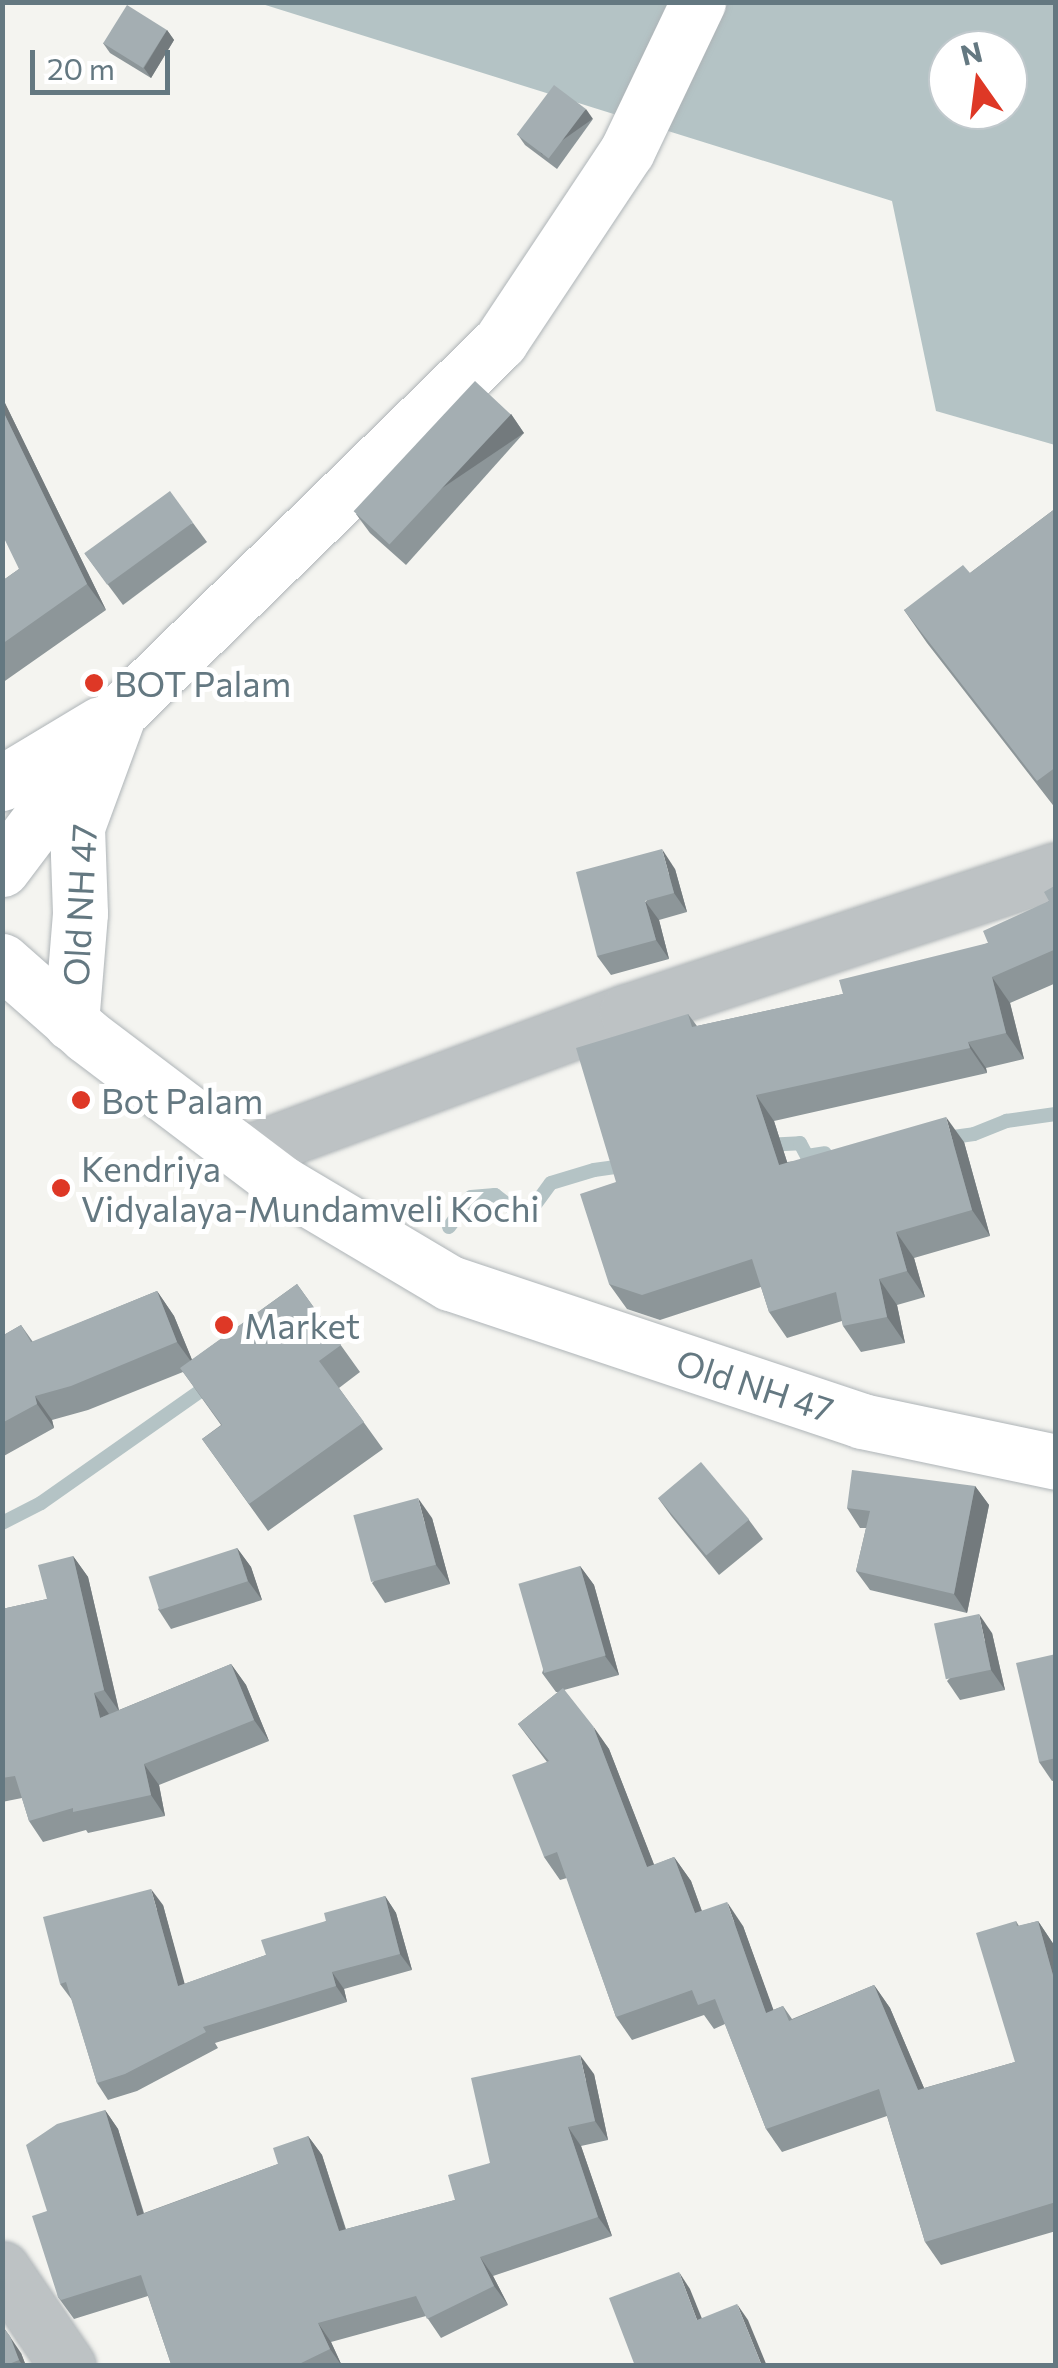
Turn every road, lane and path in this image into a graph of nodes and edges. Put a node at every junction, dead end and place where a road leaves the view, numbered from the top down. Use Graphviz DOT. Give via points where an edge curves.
graph roads {
  1 [pos="698,2"];
  2 [pos="119,712"];
  3 [pos="2,782"];
  4 [pos="2,869"];
  5 [pos="1056,870"];
  6 [pos="2,961"];
  7 [pos="71,1023"];
  8 [pos="247,1153"];
  9 [pos="1056,1462"];
  10 [pos="2,2269"];
  11 [pos="68,2366"];
  1 -- 2 [label="main road, Old NH 47" via="627,151 500,342"];
  2 -- 3 [label="main road"];
  2 -- 4 [label="main road"];
  2 -- 7 [label="main road, Old NH 47" via="78,827 80,913"];
  5 -- 8 [label="street" via="627,1012"];
  6 -- 7 [label="main road"];
  7 -- 8 [label="main road, Old NH 47"];
  8 -- 9 [label="main road, Old NH 47" via="283,1184 450,1283 862,1421"];
  10 -- 11 [label="street"];
}
